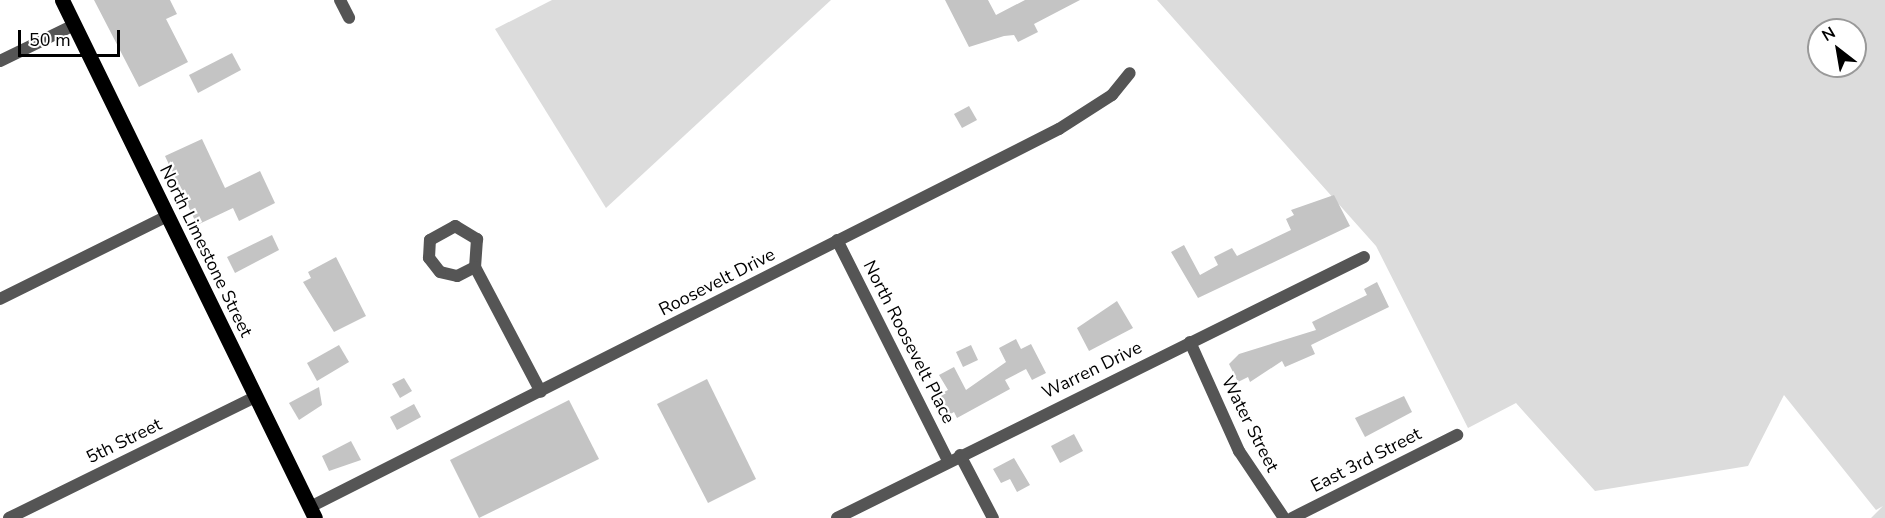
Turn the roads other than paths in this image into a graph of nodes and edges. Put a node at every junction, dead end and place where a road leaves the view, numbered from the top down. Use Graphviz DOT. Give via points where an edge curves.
graph roads {
  1 [pos="62,0"];
  2 [pos="340,0"];
  3 [pos="349,18"];
  4 [pos="74,25"];
  5 [pos="0,61"];
  6 [pos="1130,73"];
  7 [pos="167,216"];
  8 [pos="837,240"];
  9 [pos="1364,257"];
  10 [pos="475,267"];
  11 [pos="0,299"];
  12 [pos="1190,342"];
  13 [pos="542,392"];
  14 [pos="255,397"];
  15 [pos="1457,435"];
  16 [pos="960,455"];
  17 [pos="948,461"];
  18 [pos="313,512"];
  19 [pos="9,518"];
  20 [pos="837,518"];
  21 [pos="993,518"];
  22 [pos="1284,518"];
  23 [pos="1292,518"];
  1 -- 4 [label="main road, North Limestone Street"];
  2 -- 3 [label="street"];
  4 -- 5 [label="street"];
  4 -- 7 [label="main road, North Limestone Street"];
  6 -- 8 [label="street, Roosevelt Drive" via="1112,95 1059,129"];
  7 -- 11 [label="street"];
  7 -- 14 [label="main road, North Limestone Street"];
  8 -- 13 [label="street, Roosevelt Drive"];
  8 -- 17 [label="street, North Roosevelt Place"];
  9 -- 12 [label="street, Warren Drive"];
  10 -- 10 [label="street" via="479,246 471,232 455,226 430,240 429,258 440,272 457,276"];
  10 -- 13 [label="street"];
  12 -- 16 [label="street, Warren Drive"];
  12 -- 22 [label="street, Water Street" via="1239,451"];
  13 -- 18 [label="street, Roosevelt Drive"];
  14 -- 18 [label="main road, North Limestone Street"];
  14 -- 19 [label="street, 5th Street"];
  15 -- 23 [label="street, East 3rd Street"];
  16 -- 17 [label="street, Warren Drive"];
  16 -- 21 [label="street"];
  17 -- 20 [label="street, Warren Drive"];
}
